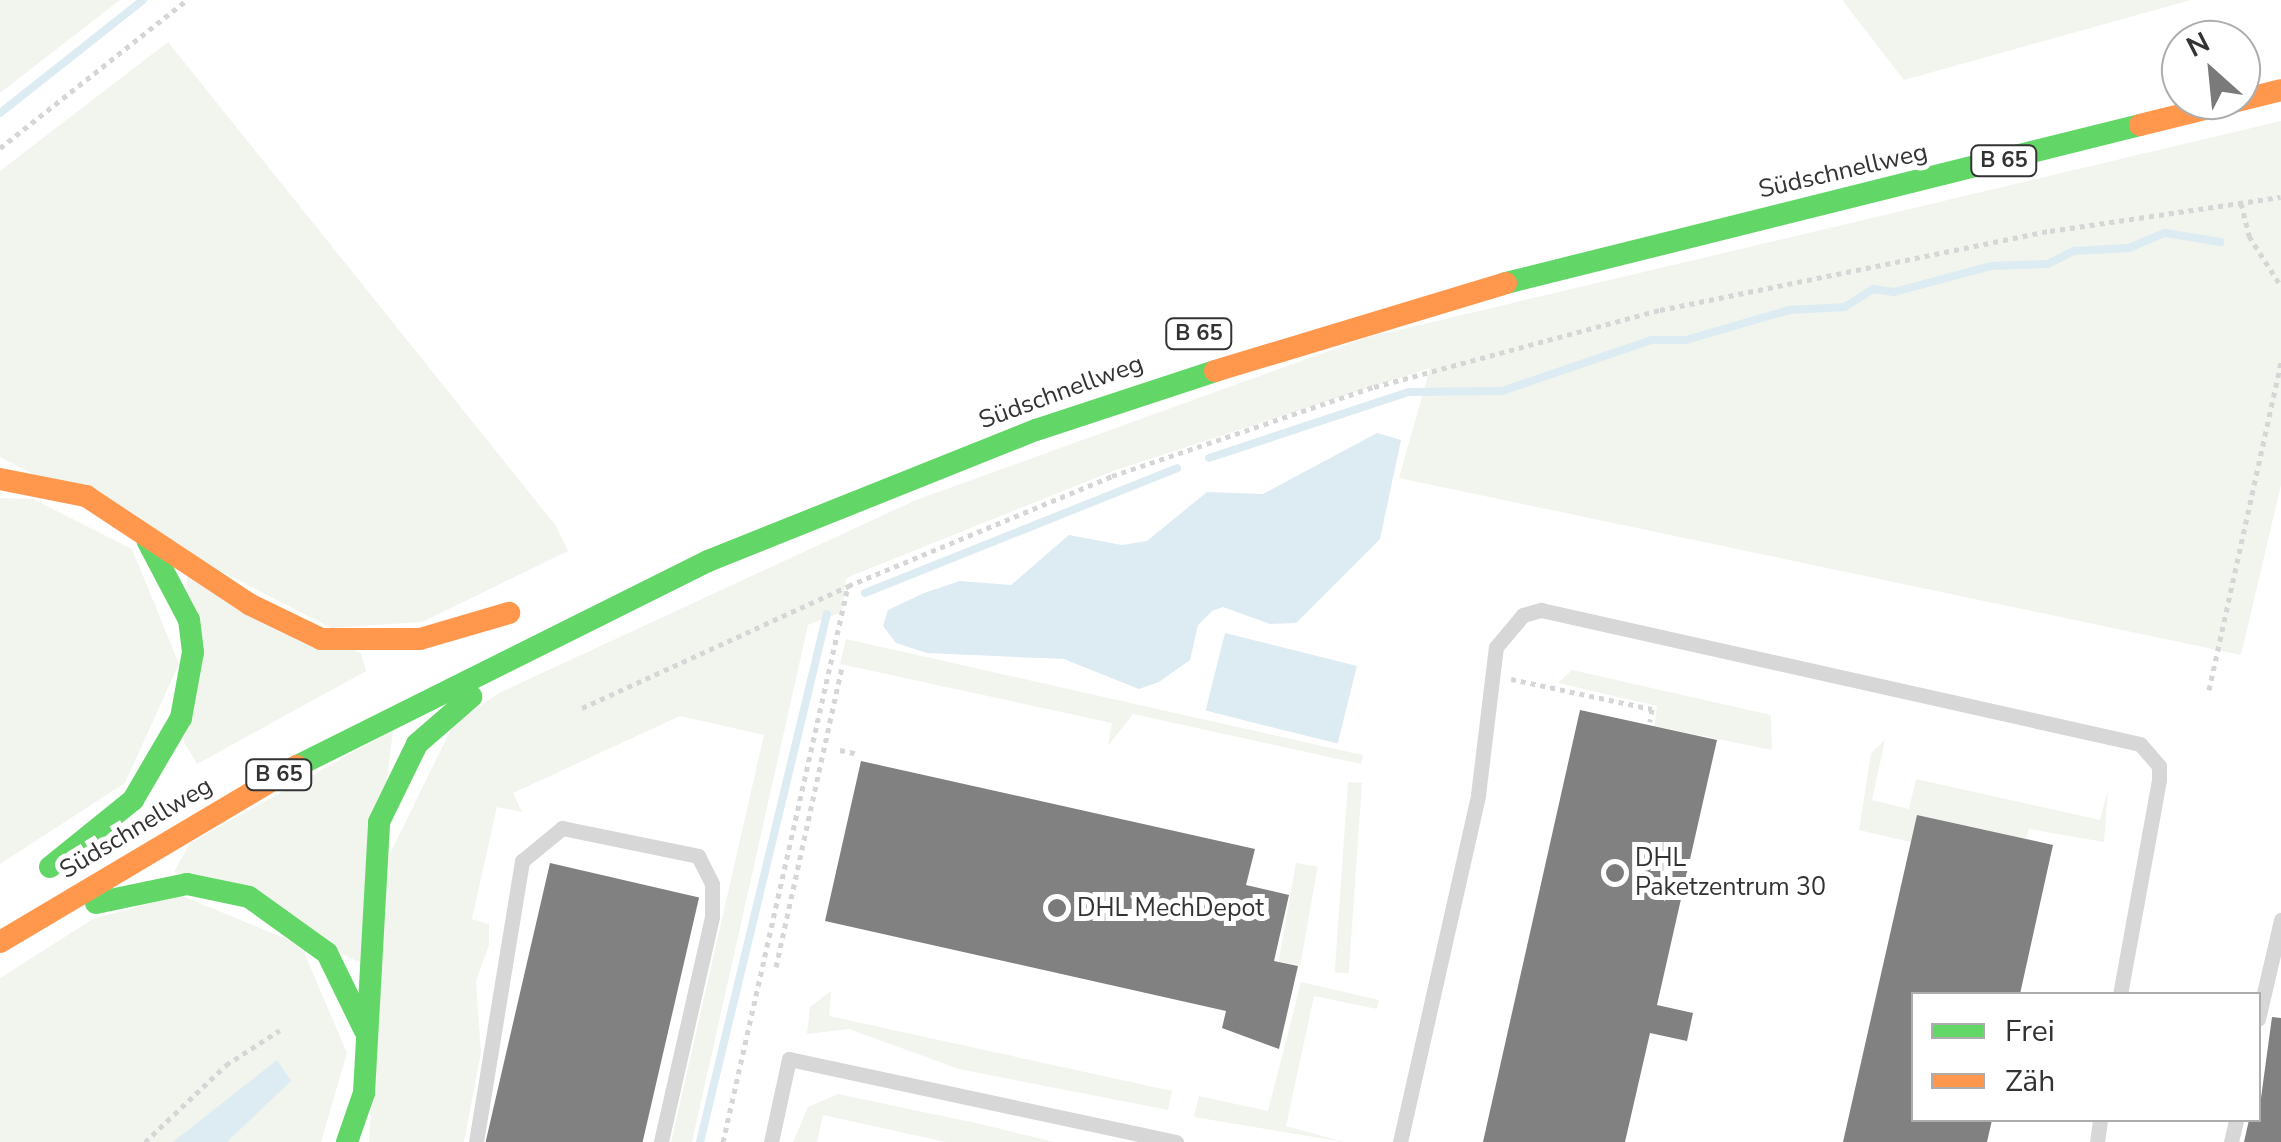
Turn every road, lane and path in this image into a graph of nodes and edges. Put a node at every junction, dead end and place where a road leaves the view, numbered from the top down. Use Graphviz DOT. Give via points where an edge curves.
graph roads {
  1 [pos="186,0"];
  2 [pos="2281,90"];
  3 [pos="0,148"];
  4 [pos="2281,197"];
  5 [pos="2241,203"];
  6 [pos="2281,286"];
  7 [pos="2281,362"];
  8 [pos="0,480"];
  9 [pos="139,530"];
  10 [pos="848,586"];
  11 [pos="538,641"];
  12 [pos="410,664"];
  13 [pos="842,666"];
  14 [pos="1490,675"];
  15 [pos="2209,690"];
  16 [pos="582,708"];
  17 [pos="1650,722"];
  18 [pos="840,750"];
  19 [pos="859,754"];
  20 [pos="168,800"];
  21 [pos="2281,920"];
  22 [pos="27,925"];
  23 [pos="0,942"];
  24 [pos="776,967"];
  25 [pos="2120,992"];
  26 [pos="2261,1006"];
  27 [pos="280,1030"];
  28 [pos="367,1039"];
  29 [pos="145,1142"];
  30 [pos="346,1142"];
  31 [pos="476,1142"];
  32 [pos="661,1142"];
  33 [pos="723,1142"];
  34 [pos="770,1142"];
  35 [pos="1176,1142"];
  36 [pos="1400,1142"];
  1 -- 3 [label="path"];
  2 -- 11 [label="highway, Südschnellweg / B 65" via="1612,252 1176,380 899,481"];
  4 -- 5 [label="path"];
  5 -- 6 [label="path" via="2250,236"];
  5 -- 10 [label="path" via="2050,231 1660,310 1374,387 1112,476"];
  7 -- 15 [label="path"];
  8 -- 9 [label="highway" via="61,486"];
  9 -- 12 [label="highway" via="249,604 321,639 420,639 518,609"];
  9 -- 20 [label="highway, Südschnellweg" via="189,620 190,686 154,775 42,872"];
  10 -- 16 [label="path"];
  10 -- 33 [label="path"];
  11 -- 22 [label="highway, Südschnellweg / B 65" via="269,780"];
  11 -- 28 [label="highway" via="416,744 394,780 374,858"];
  13 -- 24 [label="path"];
  14 -- 17 [label="path" via="1652,709"];
  14 -- 25 [label="lane" via="1505,630 1522,615 1564,612 2140,744 2159,766 2159,780"];
  14 -- 36 [label="lane" via="1478,795"];
  18 -- 19 [label="path"];
  21 -- 26 [label="lane"];
  22 -- 23 [label="highway, Südschnellweg / B 65"];
  22 -- 28 [label="highway" via="147,887 186,884 249,897 326,953"];
  27 -- 29 [label="path" via="226,1065"];
  28 -- 30 [label="highway" via="364,1094"];
  31 -- 32 [label="lane" via="522,860 562,828 698,856 712,884 712,917"];
  34 -- 35 [label="lane" via="789,1059"];
}
